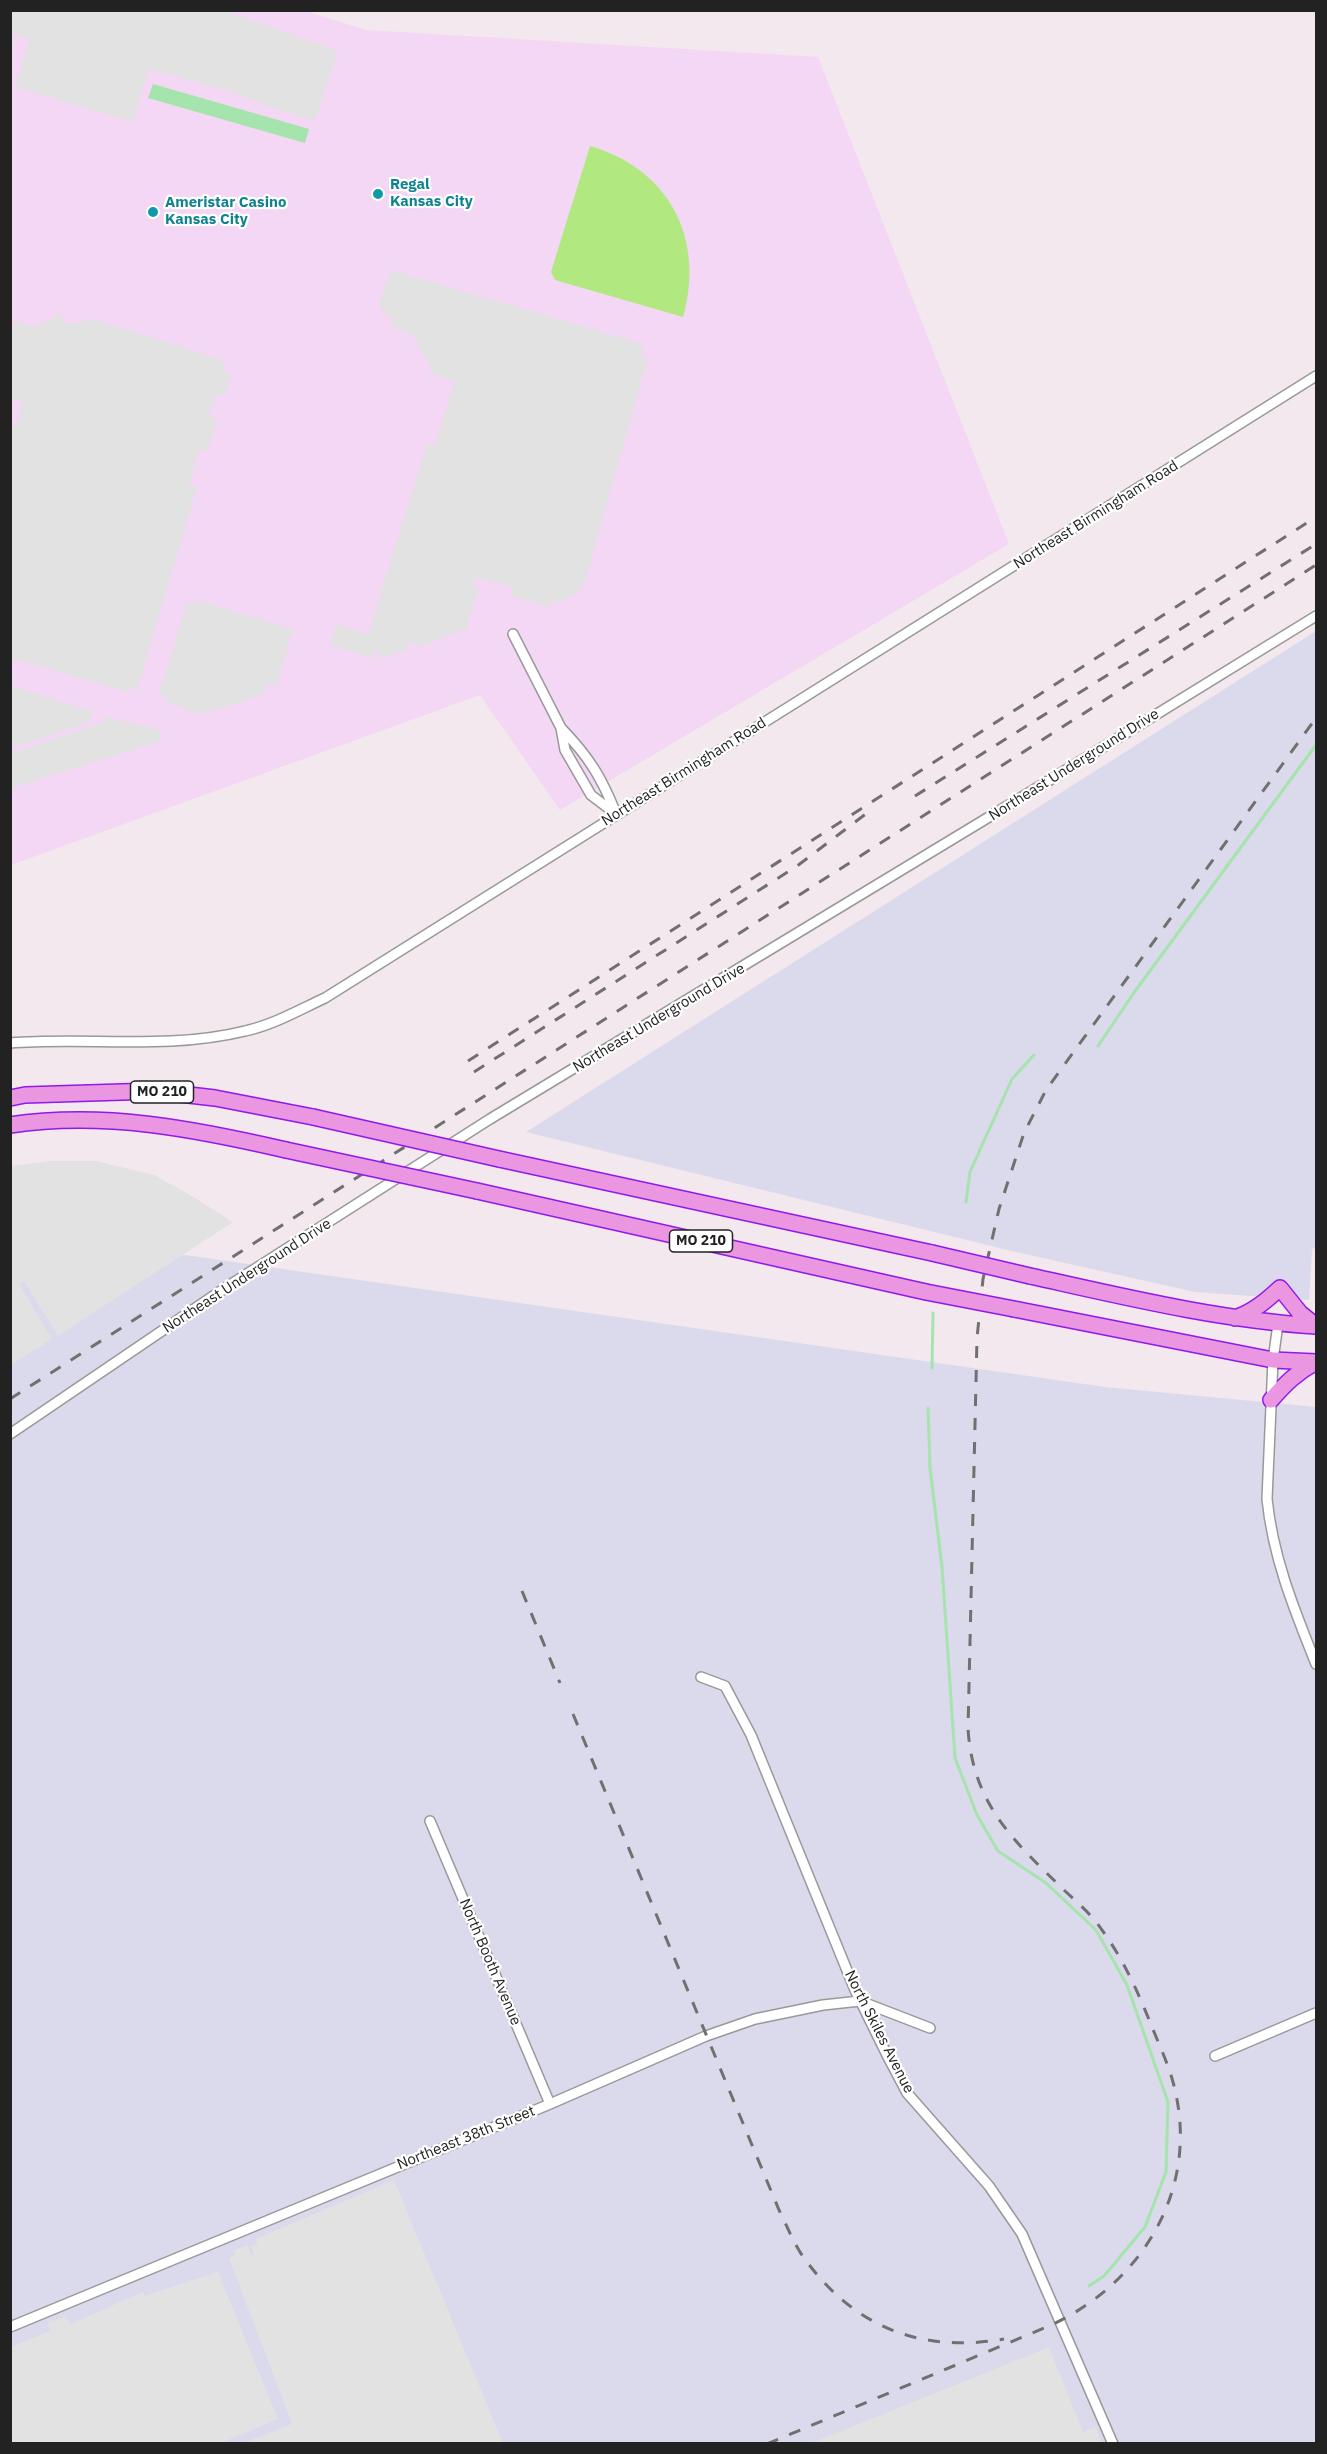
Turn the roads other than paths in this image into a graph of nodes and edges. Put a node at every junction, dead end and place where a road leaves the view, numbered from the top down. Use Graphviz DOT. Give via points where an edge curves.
graph roads {
  1 [pos="1317,376"];
  2 [pos="1317,616"];
  3 [pos="513,634"];
  4 [pos="561,728"];
  5 [pos="616,814"];
  6 [pos="10,1043"];
  7 [pos="10,1098"];
  8 [pos="10,1125"];
  9 [pos="1235,1318"];
  10 [pos="1278,1324"];
  11 [pos="1317,1326"];
  12 [pos="1273,1360"];
  13 [pos="1316,1362"];
  14 [pos="1271,1400"];
  15 [pos="10,1434"];
  16 [pos="1317,1664"];
  17 [pos="701,1677"];
  18 [pos="430,1821"];
  19 [pos="860,2001"];
  20 [pos="1317,2013"];
  21 [pos="930,2028"];
  22 [pos="1215,2056"];
  23 [pos="550,2104"];
  24 [pos="10,2327"];
  25 [pos="1113,2444"];
  1 -- 5 [label="street, Northeast Birmingham Road"];
  2 -- 15 [label="street, Northeast Underground Drive" via="490,1119 228,1286"];
  3 -- 4 [label="street"];
  4 -- 5 [label="street" via="604,783"];
  4 -- 5 [label="street" via="565,750 591,795"];
  5 -- 6 [label="street, Northeast Birmingham Road" via="325,998 286,1017 245,1031 162,1042"];
  7 -- 9 [label="highway, MO 210, bridge" via="154,1091 215,1098 1188,1311"];
  8 -- 12 [label="highway, MO 210, bridge" via="44,1120 123,1120 198,1130 926,1292"];
  9 -- 10 [label="highway, MO 210"];
  9 -- 11 [label="highway" via="1263,1304 1280,1288 1294,1308"];
  10 -- 11 [label="highway, MO 210"];
  10 -- 12 [label="street"];
  12 -- 13 [label="highway, MO 210"];
  12 -- 14 [label="street"];
  13 -- 14 [label="highway" via="1285,1383"];
  14 -- 16 [label="street" via="1269,1521 1281,1576"];
  17 -- 19 [label="street, North Skiles Avenue" via="725,1686 751,1736"];
  18 -- 23 [label="street, North Booth Avenue"];
  19 -- 21 [label="street, Northeast 38th Street"];
  19 -- 23 [label="street, Northeast 38th Street" via="755,2019 706,2036"];
  19 -- 25 [label="street, North Skiles Avenue" via="907,2093 989,2186 1022,2234"];
  20 -- 22 [label="street"];
  23 -- 24 [label="street, Northeast 38th Street"];
}
